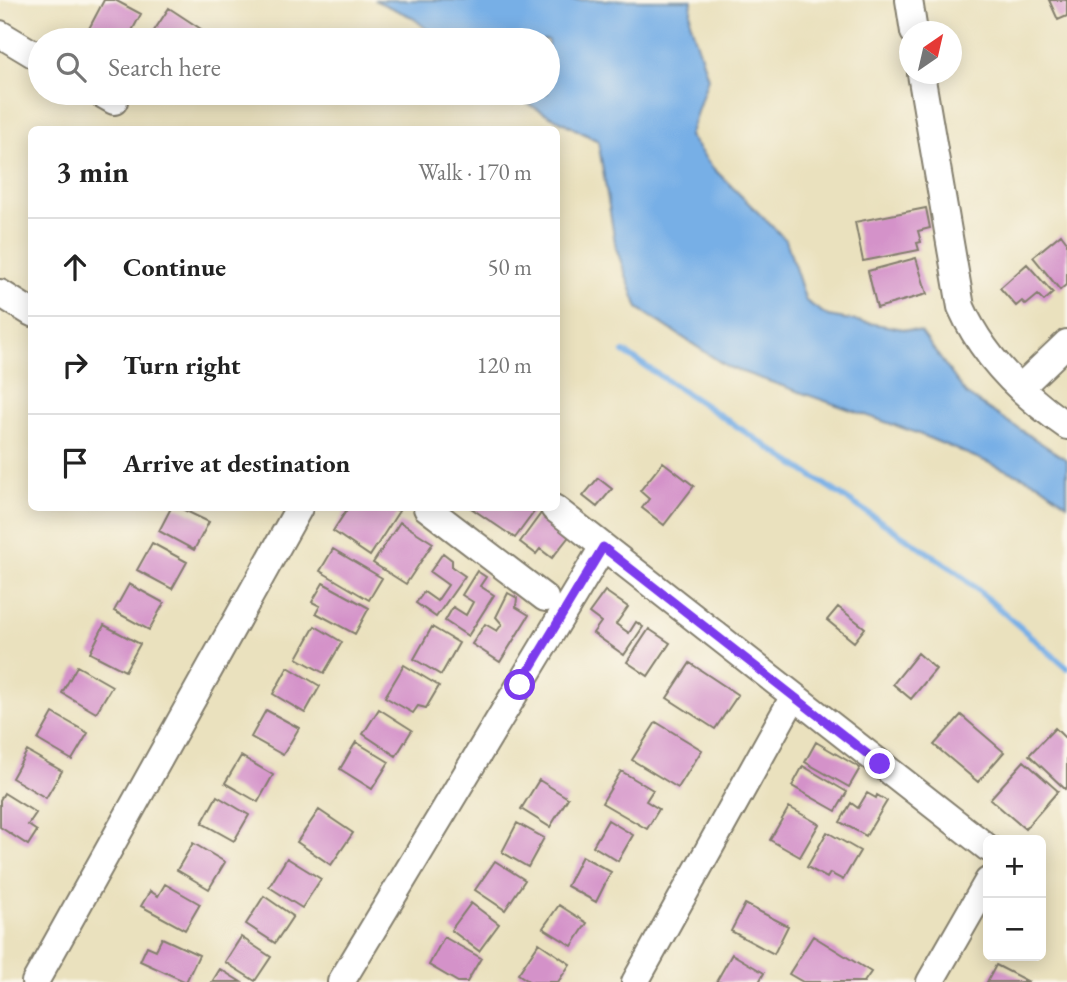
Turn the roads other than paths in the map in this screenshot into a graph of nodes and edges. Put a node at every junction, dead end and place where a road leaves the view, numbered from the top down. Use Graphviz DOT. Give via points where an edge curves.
graph roads {
  1 [pos="909,0"];
  2 [pos="912,21"];
  3 [pos="0,34"];
  4 [pos="28,51"];
  5 [pos="923,84"];
  6 [pos="0,293"];
  7 [pos="28,310"];
  8 [pos="1067,343"];
  9 [pos="1020,388"];
  10 [pos="1067,426"];
  11 [pos="297,511"];
  12 [pos="431,511"];
  13 [pos="558,511"];
  14 [pos="603,547"];
  15 [pos="545,598"];
  16 [pos="794,696"];
  17 [pos="983,844"];
  18 [pos="983,890"];
  19 [pos="39,981"];
  20 [pos="341,982"];
  21 [pos="635,982"];
  22 [pos="930,982"];
  1 -- 2 [label="street"];
  3 -- 4 [label="street"];
  5 -- 9 [label="street" via="961,307 975,337"];
  6 -- 7 [label="street"];
  8 -- 9 [label="street"];
  9 -- 10 [label="street"];
  11 -- 19 [label="street"];
  12 -- 15 [label="street"];
  13 -- 14 [label="street"];
  14 -- 16 [label="street"];
  14 -- 20 [label="street"];
  16 -- 17 [label="street"];
  16 -- 21 [label="street"];
  18 -- 22 [label="street"];
}
